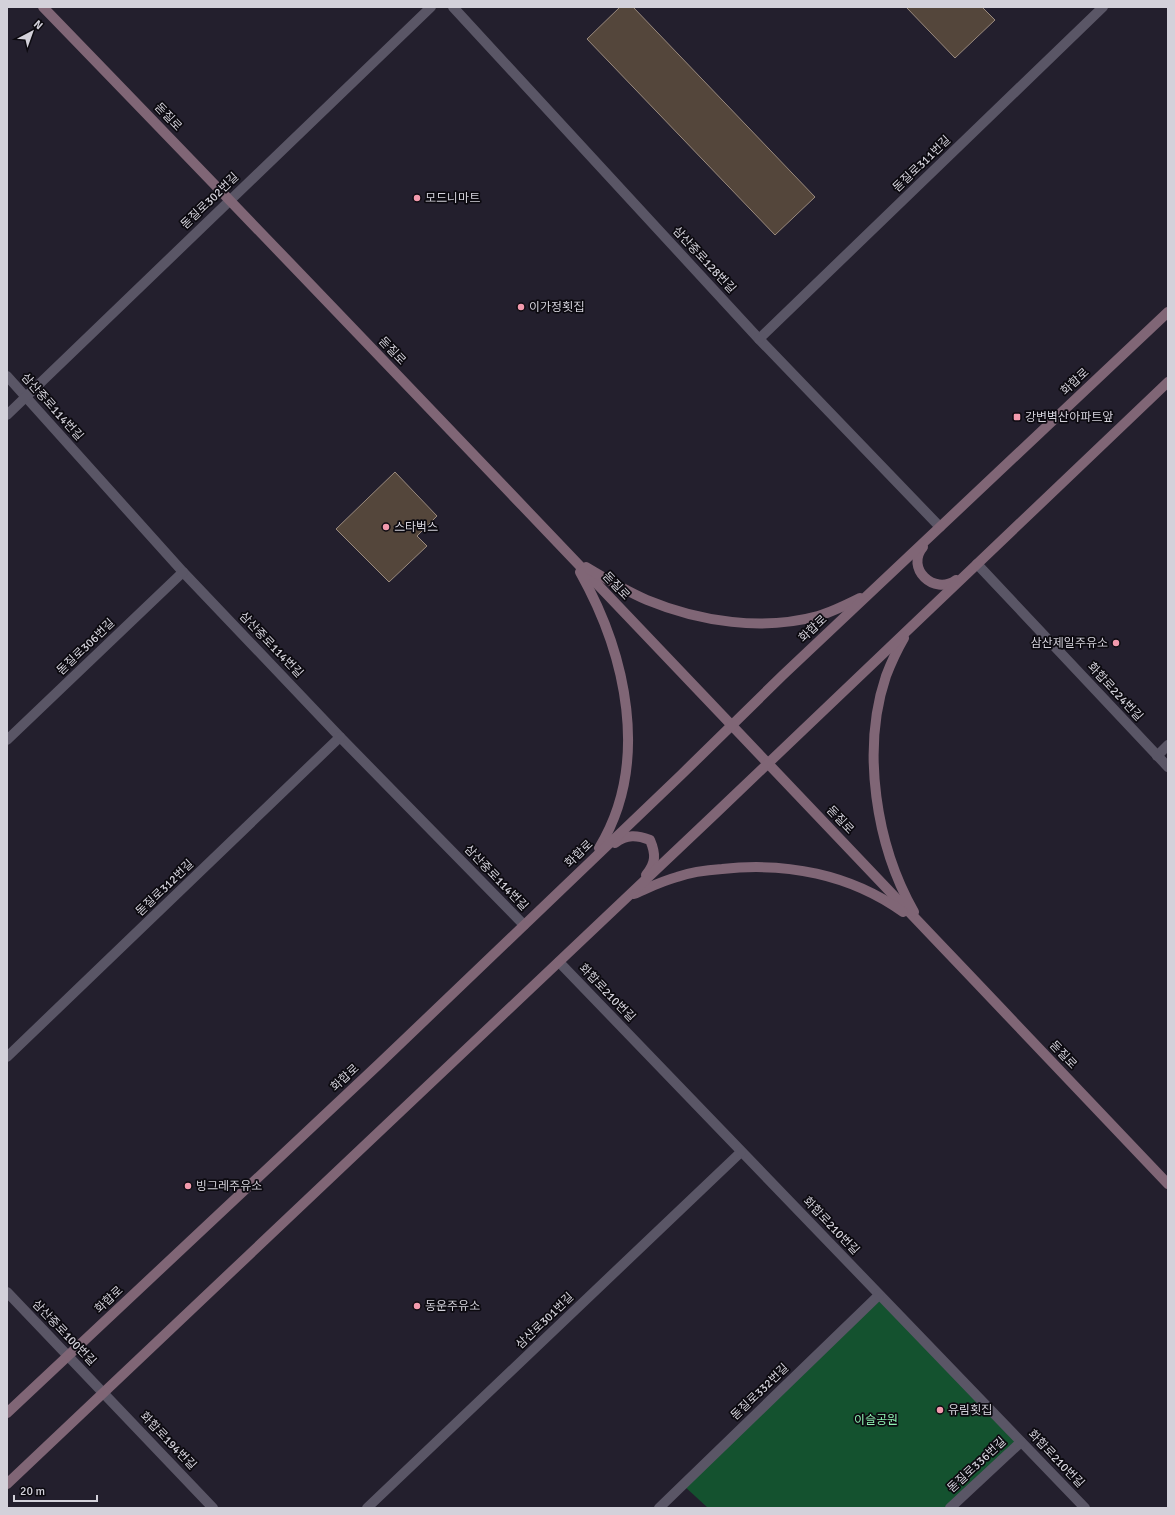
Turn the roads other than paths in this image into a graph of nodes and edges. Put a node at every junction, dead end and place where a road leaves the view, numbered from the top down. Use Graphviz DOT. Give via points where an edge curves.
graph roads {
  1 [pos="43,7"];
  2 [pos="431,7"];
  3 [pos="453,7"];
  4 [pos="1103,7"];
  5 [pos="230,200"];
  6 [pos="1168,312"];
  7 [pos="759,339"];
  8 [pos="7,376"];
  9 [pos="1168,382"];
  10 [pos="26,396"];
  11 [pos="7,415"];
  12 [pos="940,527"];
  13 [pos="574,560"];
  14 [pos="977,564"];
  15 [pos="183,572"];
  16 [pos="872,591"];
  17 [pos="908,630"];
  18 [pos="732,725"];
  19 [pos="340,737"];
  20 [pos="7,740"];
  21 [pos="1168,745"];
  22 [pos="1157,756"];
  23 [pos="768,763"];
  24 [pos="1168,767"];
  25 [pos="593,859"];
  26 [pos="626,898"];
  27 [pos="524,925"];
  28 [pos="922,926"];
  29 [pos="559,962"];
  30 [pos="7,1057"];
  31 [pos="741,1152"];
  32 [pos="1168,1184"];
  33 [pos="7,1292"];
  34 [pos="879,1295"];
  35 [pos="68,1356"];
  36 [pos="103,1392"];
  37 [pos="7,1414"];
  38 [pos="1021,1442"];
  39 [pos="7,1484"];
  40 [pos="213,1508"];
  41 [pos="367,1508"];
  42 [pos="659,1508"];
  43 [pos="950,1508"];
  44 [pos="1085,1508"];
  1 -- 5 [label="main road, 돋질로"];
  2 -- 5 [label="street, 돋질로302번길"];
  3 -- 7 [label="street, 삼산중로128번길"];
  4 -- 7 [label="street, 돋질로311번길"];
  5 -- 10 [label="street, 돋질로302번길"];
  5 -- 13 [label="main road, 돋질로"];
  6 -- 12 [label="main road, 화합로"];
  7 -- 12 [label="street, 삼산중로128번길"];
  8 -- 10 [label="street, 삼산중로114번길"];
  9 -- 14 [label="main road"];
  10 -- 11 [label="street, 돋질로302번길"];
  10 -- 15 [label="street, 삼산중로114번길"];
  12 -- 14 [label="main road" via="920,551 917,563 924,577 938,585 950,584"];
  12 -- 16 [label="main road, 화합로"];
  13 -- 16 [label="main road" via="610,582 684,613 753,624 818,616"];
  13 -- 18 [label="main road, 돋질로"];
  13 -- 25 [label="main road" via="606,624 617,660 627,716 627,767 623,791 607,836"];
  14 -- 17 [label="main road"];
  14 -- 22 [label="street, 화합로224번길"];
  15 -- 19 [label="street, 삼산중로114번길"];
  15 -- 20 [label="street, 돋질로306번길"];
  16 -- 18 [label="main road, 화합로"];
  17 -- 23 [label="main road"];
  17 -- 28 [label="main road" via="886,677 880,701 874,748 875,776 886,843 908,901"];
  18 -- 23 [label="main road, 돋질로"];
  18 -- 25 [label="main road, 화합로"];
  19 -- 27 [label="street, 삼산중로114번길"];
  19 -- 30 [label="street, 돋질로312번길"];
  21 -- 22 [label="street"];
  22 -- 24 [label="street, 화합로224번길"];
  23 -- 26 [label="main road"];
  23 -- 28 [label="main road, 돋질로"];
  25 -- 26 [label="main road" via="618,840 630,835 650,840 654,850 654,861 648,873"];
  25 -- 27 [label="main road, 화합로"];
  26 -- 28 [label="main road" via="678,876 711,870 770,866 830,877 862,888 891,903"];
  26 -- 29 [label="main road"];
  27 -- 35 [label="main road, 화합로"];
  28 -- 32 [label="main road, 돋질로"];
  29 -- 31 [label="street, 화합로210번길"];
  29 -- 36 [label="main road"];
  31 -- 34 [label="street, 화합로210번길"];
  31 -- 41 [label="street, 삼산로301번길"];
  33 -- 35 [label="street, 삼산중로100번길"];
  34 -- 38 [label="street, 화합로210번길"];
  34 -- 42 [label="street, 돋질로332번길"];
  35 -- 36 [label="street, 삼산중로100번길"];
  35 -- 37 [label="main road, 화합로"];
  36 -- 39 [label="main road"];
  36 -- 40 [label="street, 화합로194번길"];
  38 -- 43 [label="street, 돋질로336번길"];
  38 -- 44 [label="street, 화합로210번길"];
}
